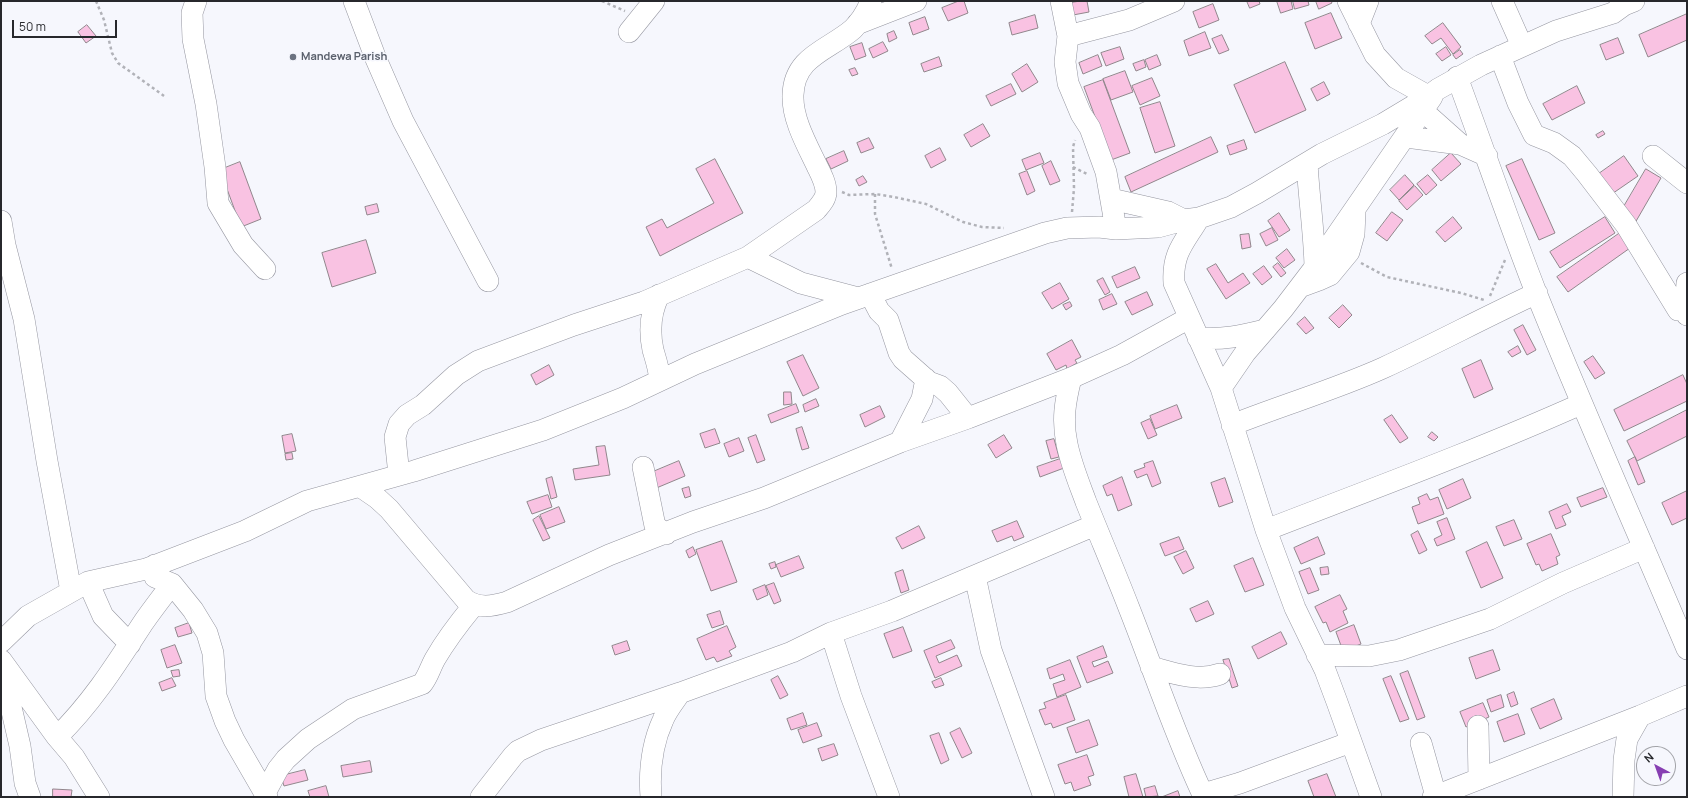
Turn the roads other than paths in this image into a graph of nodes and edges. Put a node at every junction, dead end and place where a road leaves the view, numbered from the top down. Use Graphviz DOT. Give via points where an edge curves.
graph roads {
  1 [pos="196,1"];
  2 [pos="354,1"];
  3 [pos="654,1"];
  4 [pos="871,1"];
  5 [pos="916,1"];
  6 [pos="1061,1"];
  7 [pos="1174,1"];
  8 [pos="1348,1"];
  9 [pos="1368,1"];
  10 [pos="1502,1"];
  11 [pos="1628,2"];
  12 [pos="857,24"];
  13 [pos="1359,24"];
  14 [pos="635,25"];
  15 [pos="1068,36"];
  16 [pos="1522,46"];
  17 [pos="1500,56"];
  18 [pos="1457,77"];
  19 [pos="1430,99"];
  20 [pos="1406,137"];
  21 [pos="1460,144"];
  22 [pos="1487,156"];
  23 [pos="1653,156"];
  24 [pos="1307,163"];
  25 [pos="1687,183"];
  26 [pos="1112,199"];
  27 [pos="1355,211"];
  28 [pos="1192,219"];
  29 [pos="1,221"];
  30 [pos="1116,229"];
  31 [pos="748,257"];
  32 [pos="1315,266"];
  33 [pos="265,269"];
  34 [pos="488,281"];
  35 [pos="1687,283"];
  36 [pos="1300,287"];
  37 [pos="1536,293"];
  38 [pos="659,295"];
  39 [pos="864,296"];
  40 [pos="1686,312"];
  41 [pos="1189,318"];
  42 [pos="1264,330"];
  43 [pos="1198,338"];
  44 [pos="1071,378"];
  45 [pos="926,379"];
  46 [pos="660,380"];
  47 [pos="1221,388"];
  48 [pos="1582,404"];
  49 [pos="968,418"];
  50 [pos="1232,425"];
  51 [pos="900,442"];
  52 [pos="643,467"];
  53 [pos="399,475"];
  54 [pos="361,487"];
  55 [pos="1095,525"];
  56 [pos="1266,530"];
  57 [pos="666,534"];
  58 [pos="1644,548"];
  59 [pos="155,565"];
  60 [pos="975,576"];
  61 [pos="172,584"];
  62 [pos="80,587"];
  63 [pos="473,606"];
  64 [pos="831,633"];
  65 [pos="3,644"];
  66 [pos="130,644"];
  67 [pos="1687,649"];
  68 [pos="1317,655"];
  69 [pos="1,660"];
  70 [pos="1,664"];
  71 [pos="1151,667"];
  72 [pos="1220,674"];
  73 [pos="680,693"];
  74 [pos="1687,696"];
  75 [pos="1640,716"];
  76 [pos="1478,726"];
  77 [pos="57,737"];
  78 [pos="1351,742"];
  79 [pos="1421,743"];
  80 [pos="1479,779"];
  81 [pos="266,795"];
  82 [pos="1203,796"];
  83 [pos="1435,796"];
  84 [pos="30,797"];
  85 [pos="99,797"];
  86 [pos="481,797"];
  87 [pos="651,797"];
  88 [pos="889,797"];
  89 [pos="1044,797"];
  90 [pos="1371,797"];
  91 [pos="1623,797"];
  1 -- 33 [label="street" via="192,13 193,39 206,104 218,203 243,245"];
  2 -- 34 [label="street" via="403,121"];
  3 -- 14 [label="street"];
  4 -- 12 [label="street"];
  5 -- 12 [label="street"];
  6 -- 15 [label="street"];
  7 -- 15 [label="street" via="1129,20"];
  8 -- 13 [label="street"];
  9 -- 13 [label="street"];
  10 -- 16 [label="street"];
  11 -- 16 [label="street" via="1613,13 1556,31"];
  12 -- 31 [label="street" via="839,40 805,62 799,71 793,92 794,111 822,177 825,197 816,210"];
  13 -- 19 [label="street" via="1375,56 1396,78"];
  15 -- 26 [label="street" via="1065,62 1068,83 1100,154"];
  16 -- 17 [label="street"];
  17 -- 18 [label="street"];
  17 -- 40 [label="street" via="1534,136 1554,143 1572,156 1626,225 1678,310"];
  18 -- 19 [label="street"];
  18 -- 22 [label="street"];
  19 -- 20 [label="street"];
  19 -- 21 [label="street" via="1444,128"];
  19 -- 24 [label="street"];
  20 -- 21 [label="street"];
  20 -- 27 [label="street"];
  21 -- 22 [label="street"];
  22 -- 37 [label="street"];
  23 -- 25 [label="street"];
  24 -- 28 [label="street" via="1231,207"];
  24 -- 32 [label="street"];
  26 -- 28 [label="street"];
  26 -- 30 [label="street"];
  27 -- 32 [label="street"];
  27 -- 36 [label="street" via="1354,234 1349,252 1330,275"];
  28 -- 30 [label="street" via="1158,227"];
  28 -- 41 [label="street" via="1176,255 1173,269 1174,283"];
  29 -- 62 [label="street" via="24,318 47,461"];
  30 -- 39 [label="street" via="1073,228 1045,234"];
  31 -- 38 [label="street"];
  31 -- 39 [label="street" via="801,283"];
  32 -- 36 [label="street"];
  35 -- 40 [label="street"];
  36 -- 42 [label="street"];
  37 -- 48 [label="street"];
  37 -- 50 [label="street" via="1383,368"];
  38 -- 46 [label="street" via="653,306 651,333"];
  38 -- 53 [label="street" via="478,361 456,375 399,424 395,437"];
  39 -- 45 [label="street" via="888,320 902,359"];
  39 -- 46 [label="street" via="768,333"];
  41 -- 43 [label="street"];
  41 -- 44 [label="street" via="1122,355"];
  42 -- 43 [label="street" via="1219,340"];
  42 -- 47 [label="street"];
  43 -- 47 [label="street"];
  44 -- 49 [label="street"];
  44 -- 55 [label="street" via="1064,405 1067,445"];
  45 -- 49 [label="street" via="948,393"];
  45 -- 51 [label="street" via="922,399"];
  46 -- 53 [label="street" via="623,398 543,430"];
  47 -- 50 [label="street"];
  48 -- 56 [label="street" via="1431,467"];
  48 -- 58 [label="street"];
  49 -- 51 [label="street"];
  50 -- 56 [label="street"];
  51 -- 57 [label="street" via="764,498"];
  52 -- 57 [label="street" via="655,526"];
  53 -- 54 [label="street"];
  54 -- 59 [label="street" via="306,501 245,532"];
  54 -- 63 [label="street" via="390,509 461,596"];
  55 -- 60 [label="street"];
  55 -- 71 [label="street"];
  56 -- 68 [label="street" via="1295,608"];
  57 -- 63 [label="street" via="603,558 507,602"];
  58 -- 67 [label="street"];
  58 -- 68 [label="street" via="1563,583 1490,619 1399,650 1369,656"];
  59 -- 61 [label="street" via="155,577"];
  59 -- 62 [label="street"];
  60 -- 64 [label="street"];
  60 -- 89 [label="street" via="991,650"];
  61 -- 66 [label="street"];
  61 -- 81 [label="street" via="207,633 213,653 216,696 225,721"];
  62 -- 65 [label="street" via="28,616"];
  62 -- 66 [label="street"];
  63 -- 81 [label="street" via="447,640 422,684 353,710 308,738 278,769"];
  64 -- 73 [label="street" via="792,652"];
  64 -- 88 [label="street" via="851,696"];
  66 -- 77 [label="street" via="96,693 74,721"];
  68 -- 78 [label="street" via="1338,702"];
  69 -- 77 [label="street"];
  70 -- 84 [label="street"];
  71 -- 72 [label="street" via="1198,678 1210,678"];
  71 -- 82 [label="street"];
  73 -- 86 [label="street" via="529,746 513,756"];
  73 -- 87 [label="street" via="663,718 652,753"];
  74 -- 75 [label="street"];
  75 -- 80 [label="street"];
  75 -- 91 [label="street" via="1627,739"];
  76 -- 80 [label="street"];
  77 -- 85 [label="street" via="74,757"];
  78 -- 82 [label="street"];
  78 -- 90 [label="street"];
  79 -- 83 [label="street"];
  80 -- 83 [label="street"];
}
